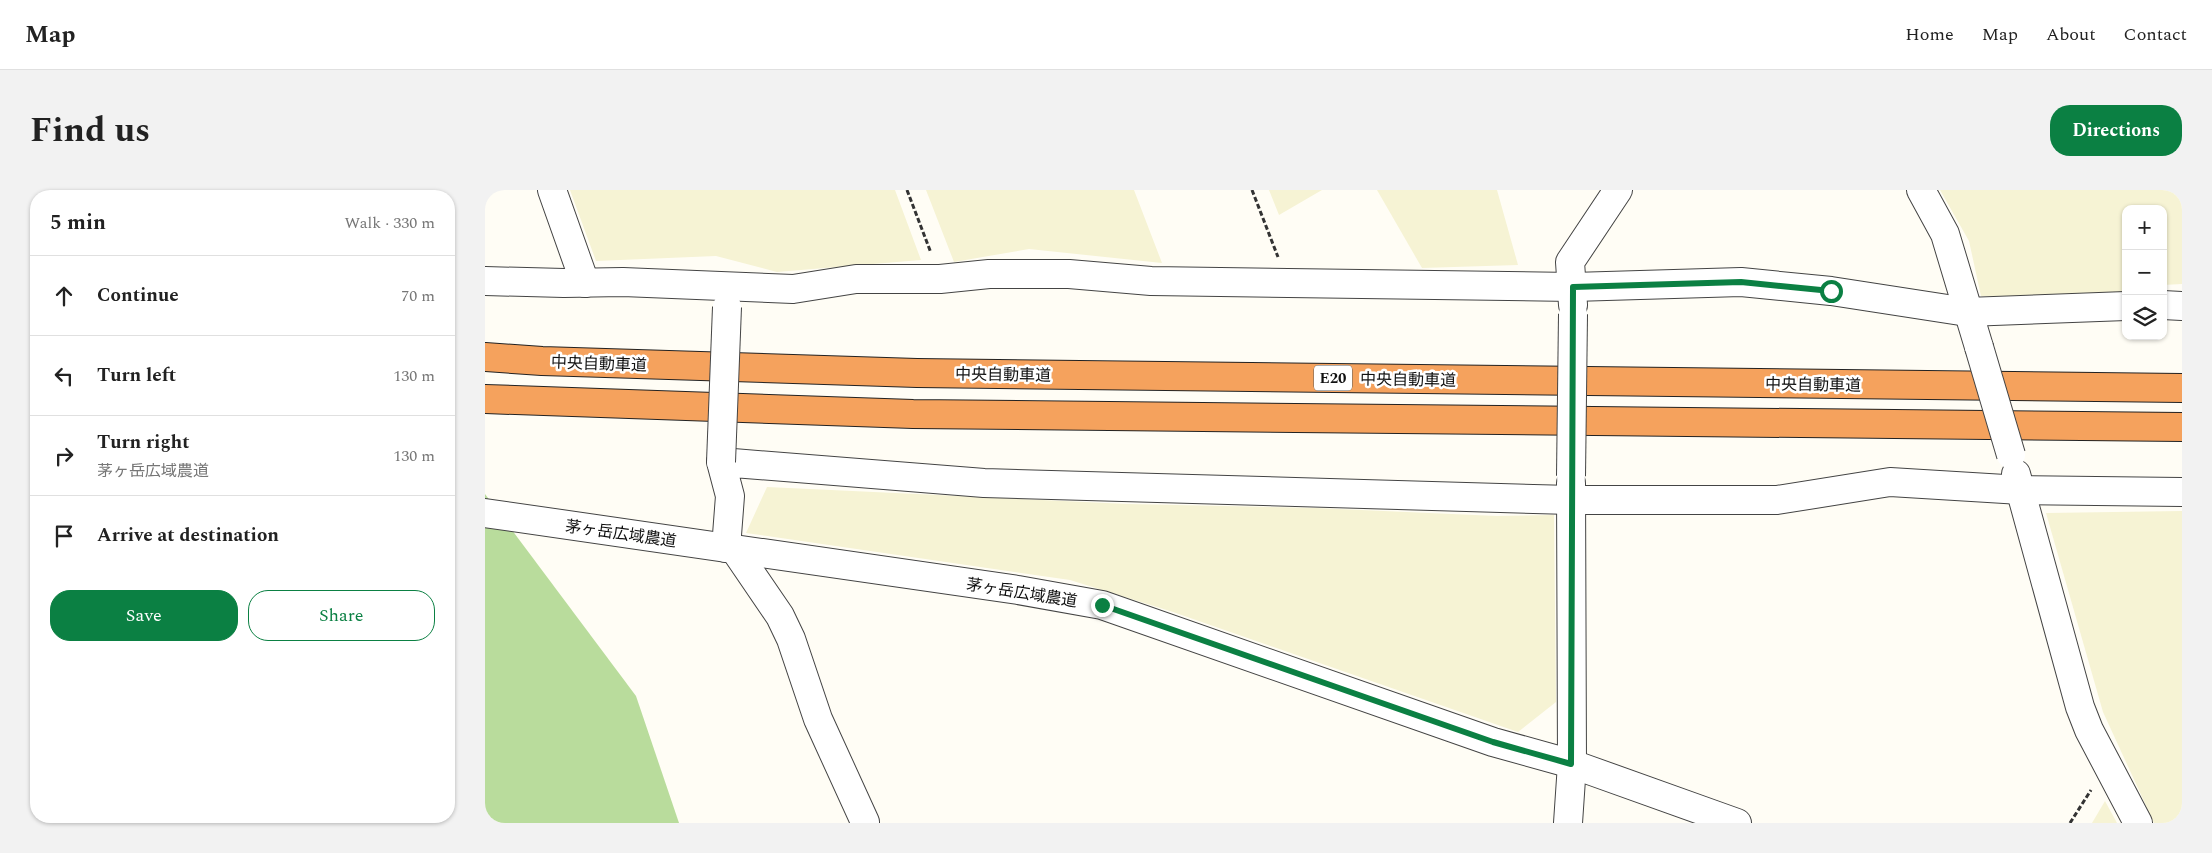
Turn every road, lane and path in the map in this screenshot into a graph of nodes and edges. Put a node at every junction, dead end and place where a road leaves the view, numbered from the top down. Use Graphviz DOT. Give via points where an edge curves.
graph roads {
  1 [pos="552,190"];
  2 [pos="907,190"];
  3 [pos="1252,190"];
  4 [pos="1618,190"];
  5 [pos="1921,190"];
  6 [pos="941,279"];
  7 [pos="485,281"];
  8 [pos="585,283"];
  9 [pos="1289,283"];
  10 [pos="728,297"];
  11 [pos="1573,300"];
  12 [pos="2167,304"];
  13 [pos="2122,306"];
  14 [pos="2182,306"];
  15 [pos="1967,312"];
  16 [pos="485,357"];
  17 [pos="2182,388"];
  18 [pos="485,399"];
  19 [pos="2182,428"];
  20 [pos="721,462"];
  21 [pos="1571,488"];
  22 [pos="2021,490"];
  23 [pos="2182,492"];
  24 [pos="485,512"];
  25 [pos="730,549"];
  26 [pos="1571,764"];
  27 [pos="2110,770"];
  28 [pos="867,819"];
  29 [pos="1568,823"];
  30 [pos="1737,823"];
  31 [pos="2070,823"];
  32 [pos="2138,823"];
  1 -- 8 [label="street"];
  2 -- 6 [label="path"];
  3 -- 9 [label="path"];
  4 -- 11 [label="street" via="1570,262"];
  5 -- 15 [label="street" via="1945,234"];
  6 -- 9 [label="street" via="989,274 1069,274 1151,281"];
  6 -- 10 [label="street" via="857,279"];
  7 -- 8 [label="street"];
  8 -- 10 [label="street" via="623,282"];
  9 -- 11 [label="street"];
  10 -- 20 [label="street, bridge"];
  11 -- 15 [label="street" via="1741,282 1831,291"];
  11 -- 21 [label="street, bridge"];
  12 -- 14 [label="street"];
  13 -- 15 [label="street"];
  15 -- 22 [label="street, bridge"];
  16 -- 17 [label="highway, 中央自動車道 / E20" via="551,362 917,373"];
  18 -- 19 [label="highway" via="913,414"];
  20 -- 21 [label="street" via="984,483 1194,491"];
  20 -- 25 [label="street" via="730,496"];
  21 -- 22 [label="street" via="1777,500 1890,482"];
  21 -- 26 [label="street"];
  22 -- 23 [label="street"];
  22 -- 27 [label="street" via="2080,707"];
  24 -- 25 [label="street, 茅ヶ岳広域農道"];
  25 -- 26 [label="street, 茅ヶ岳広域農道" via="1102,605 1484,739"];
  25 -- 28 [label="street" via="780,616 819,719"];
  26 -- 29 [label="street"];
  26 -- 30 [label="street, 茅ヶ岳広域農道"];
  27 -- 31 [label="path" via="2089,791"];
  27 -- 32 [label="street"];
}
